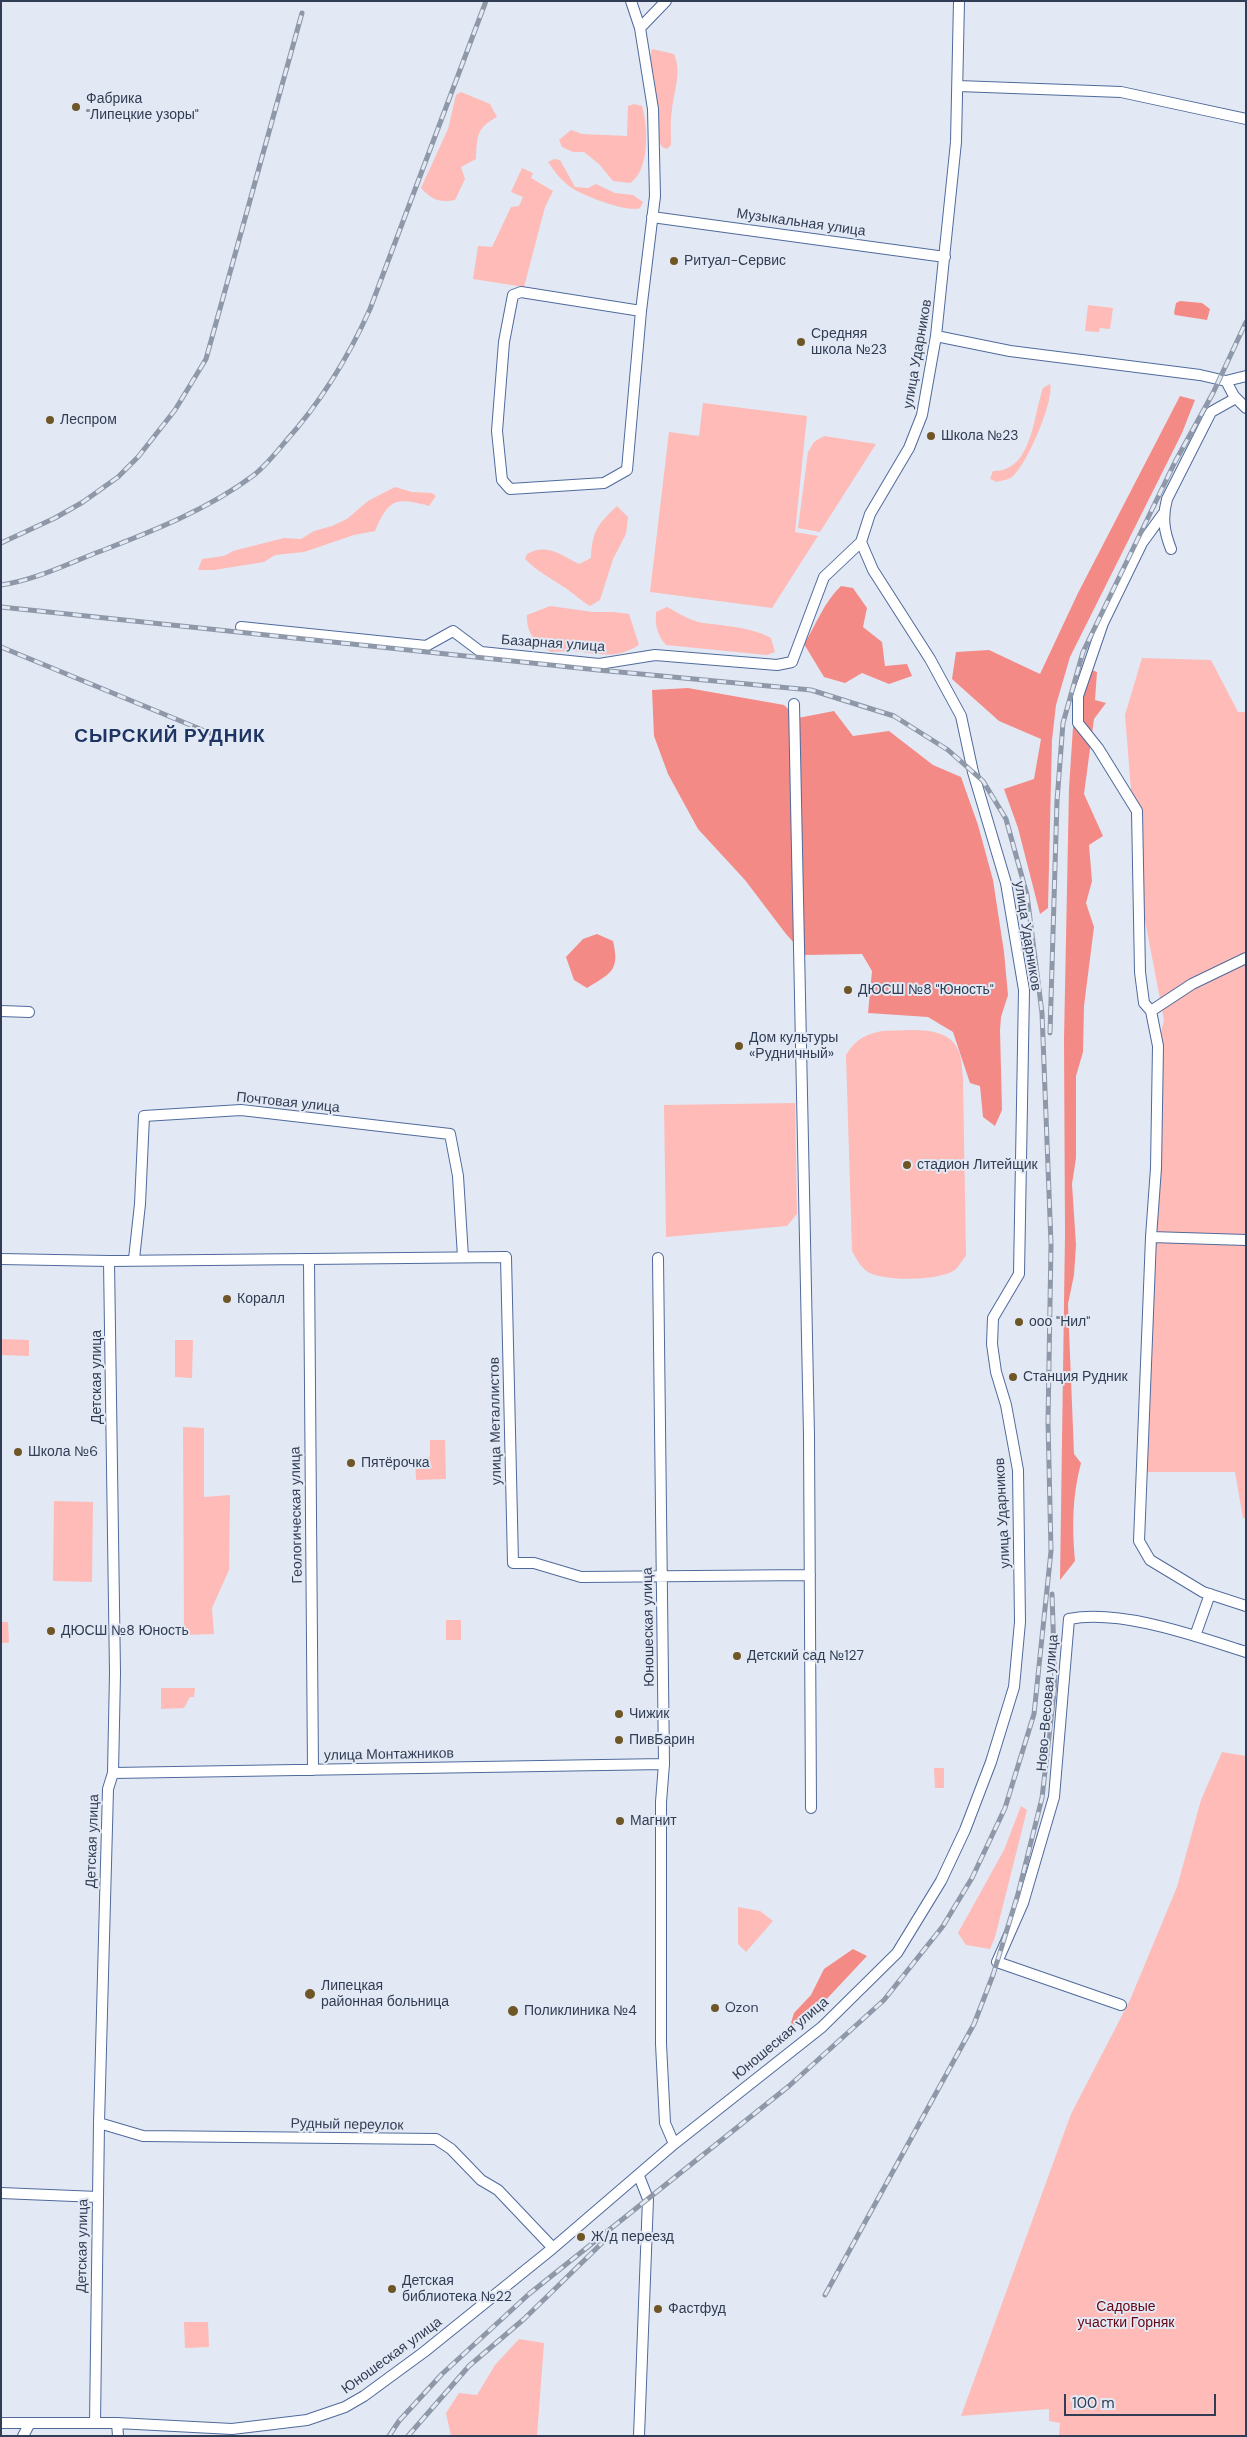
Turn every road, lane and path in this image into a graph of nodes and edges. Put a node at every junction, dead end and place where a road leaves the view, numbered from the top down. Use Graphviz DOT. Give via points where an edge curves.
graph roads {
  1 [pos="631,1"];
  2 [pos="666,1"];
  3 [pos="959,1"];
  4 [pos="640,28"];
  5 [pos="958,86"];
  6 [pos="1246,119"];
  7 [pos="652,218"];
  8 [pos="945,257"];
  9 [pos="641,311"];
  10 [pos="936,336"];
  11 [pos="1246,376"];
  12 [pos="1226,381"];
  13 [pos="1236,398"];
  14 [pos="1246,408"];
  15 [pos="1163,514"];
  16 [pos="861,542"];
  17 [pos="1171,549"];
  18 [pos="241,627"];
  19 [pos="794,704"];
  20 [pos="1246,958"];
  21 [pos="1,1011"];
  22 [pos="1151,1011"];
  23 [pos="29,1012"];
  24 [pos="1151,1237"];
  25 [pos="1246,1240"];
  26 [pos="463,1257"];
  27 [pos="658,1258"];
  28 [pos="134,1259"];
  29 [pos="1,1260"];
  30 [pos="309,1260"];
  31 [pos="110,1261"];
  32 [pos="810,1575"];
  33 [pos="663,1576"];
  34 [pos="1210,1594"];
  35 [pos="1246,1606"];
  36 [pos="1195,1636"];
  37 [pos="1246,1652"];
  38 [pos="664,1764"];
  39 [pos="314,1770"];
  40 [pos="114,1773"];
  41 [pos="812,1808"];
  42 [pos="916,1923"];
  43 [pos="1121,2004"];
  44 [pos="99,2123"];
  45 [pos="674,2144"];
  46 [pos="639,2176"];
  47 [pos="1,2193"];
  48 [pos="98,2197"];
  49 [pos="553,2248"];
  50 [pos="1,2423"];
  51 [pos="30,2423"];
  52 [pos="94,2423"];
  53 [pos="117,2423"];
  54 [pos="232,2432"];
  55 [pos="23,2436"];
  56 [pos="118,2436"];
  57 [pos="639,2436"];
  1 -- 4 [label="street"];
  2 -- 4 [label="street"];
  3 -- 5 [label="street, улица Ударников"];
  4 -- 7 [label="street" via="653,109"];
  5 -- 6 [label="street" via="1121,92"];
  5 -- 8 [label="street, улица Ударников"];
  7 -- 8 [label="street, Музыкальная улица"];
  7 -- 9 [label="street"];
  8 -- 10 [label="street, улица Ударников"];
  9 -- 9 [label="street" via="521,292 513,295 504,342 497,431 502,480 510,489 604,483 627,470"];
  10 -- 12 [label="street" via="1010,351"];
  10 -- 16 [label="street, улица Ударников" via="922,415 909,448 870,514"];
  11 -- 12 [label="street"];
  12 -- 13 [label="street"];
  13 -- 14 [label="street"];
  13 -- 15 [label="street" via="1211,412 1167,499"];
  15 -- 17 [label="street" via="1164,532"];
  15 -- 22 [label="street" via="1142,543 1104,623 1078,696 1078,723 1098,748 1137,811 1140,972 1144,1003"];
  16 -- 18 [label="street, Базарная улица" via="824,577 792,662 777,665 655,655 599,664 481,652 453,631 426,646"];
  16 -- 42 [label="street, улица Ударников" via="873,570 930,659 961,716 973,772 1006,883 1024,990 1018,1274 993,1318 992,1344 1018,1470 1020,1622 1014,1687 991,1762 965,1830 941,1881"];
  19 -- 32 [label="street"];
  20 -- 22 [label="street" via="1192,984"];
  21 -- 23 [label="street"];
  22 -- 24 [label="street" via="1158,1046"];
  24 -- 25 [label="street"];
  24 -- 34 [label="street" via="1139,1541 1150,1560"];
  26 -- 28 [label="street, Почтовая улица" via="458,1176 450,1134 241,1110 144,1116"];
  26 -- 30 [label="street"];
  26 -- 33 [label="street, улица Металлистов" via="506,1257 513,1563 534,1563 581,1577"];
  27 -- 33 [label="street, Юношеская улица"];
  28 -- 30 [label="street"];
  28 -- 31 [label="street"];
  29 -- 31 [label="street"];
  30 -- 39 [label="street, Геологическая улица"];
  31 -- 40 [label="street, Детская улица"];
  32 -- 33 [label="street"];
  32 -- 41 [label="street"];
  33 -- 38 [label="street, Юношеская улица"];
  34 -- 35 [label="street"];
  34 -- 36 [label="street"];
  36 -- 37 [label="street, Ново-Весовая улица"];
  36 -- 43 [label="street, Ново-Весовая улица" via="1088,1615 1069,1619 1054,1797 1023,1903 997,1962"];
  38 -- 39 [label="street, улица Монтажников"];
  38 -- 45 [label="street, Юношеская улица" via="661,1802 661,2044 665,2123"];
  39 -- 40 [label="street, улица Монтажников"];
  40 -- 44 [label="street, Детская улица" via="108,1789"];
  42 -- 45 [label="street, Юношеская улица" via="897,1953 822,2027"];
  44 -- 48 [label="street, Детская улица"];
  44 -- 49 [label="street, Рудный переулок" via="143,2136 436,2139 451,2149 481,2180 498,2190"];
  45 -- 46 [label="street, Юношеская улица"];
  46 -- 49 [label="street, Юношеская улица"];
  46 -- 57 [label="street" via="648,2199"];
  47 -- 48 [label="street"];
  48 -- 52 [label="street, Детская улица"];
  49 -- 54 [label="street, Юношеская улица" via="364,2396 325,2414"];
  50 -- 51 [label="street"];
  51 -- 52 [label="street"];
  51 -- 55 [label="street"];
  52 -- 53 [label="street"];
  53 -- 54 [label="street"];
  53 -- 56 [label="street"];
}
